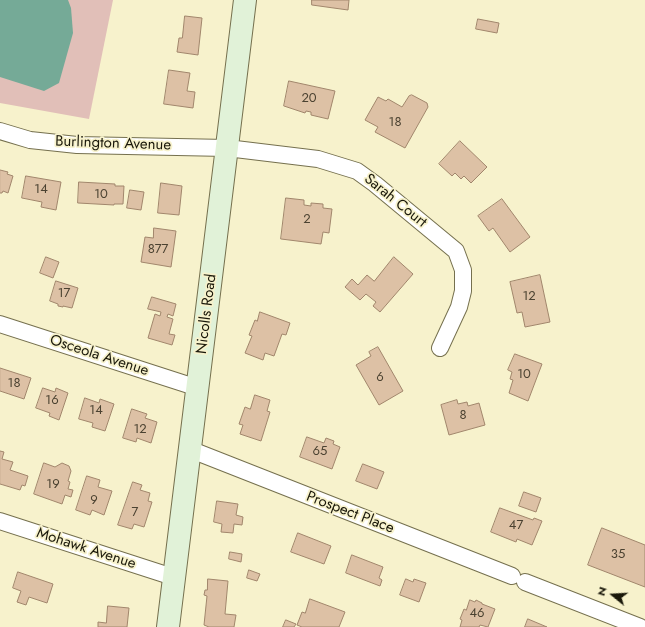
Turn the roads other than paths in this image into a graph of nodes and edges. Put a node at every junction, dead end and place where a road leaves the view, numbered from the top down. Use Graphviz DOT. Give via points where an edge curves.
graph roads {
  1 [pos="245,0"];
  2 [pos="0,131"];
  3 [pos="227,148"];
  4 [pos="0,324"];
  5 [pos="440,348"];
  6 [pos="198,388"];
  7 [pos="189,449"];
  8 [pos="0,521"];
  9 [pos="173,577"];
  10 [pos="168,627"];
  11 [pos="640,627"];
  1 -- 3 [label="street, Nicolls Road"];
  2 -- 3 [label="street, Burlington Avenue" via="30,140 77,145"];
  3 -- 5 [label="street, Sarah Court" via="318,159 357,171 456,251 463,270 464,291 460,307"];
  3 -- 6 [label="street, Nicolls Road"];
  4 -- 6 [label="street, Osceola Avenue"];
  6 -- 7 [label="street, Nicolls Road"];
  7 -- 9 [label="street, Nicolls Road"];
  7 -- 11 [label="street, Prospect Place"];
  8 -- 9 [label="street, Mohawk Avenue"];
  9 -- 10 [label="street, Nicolls Road"];
}
